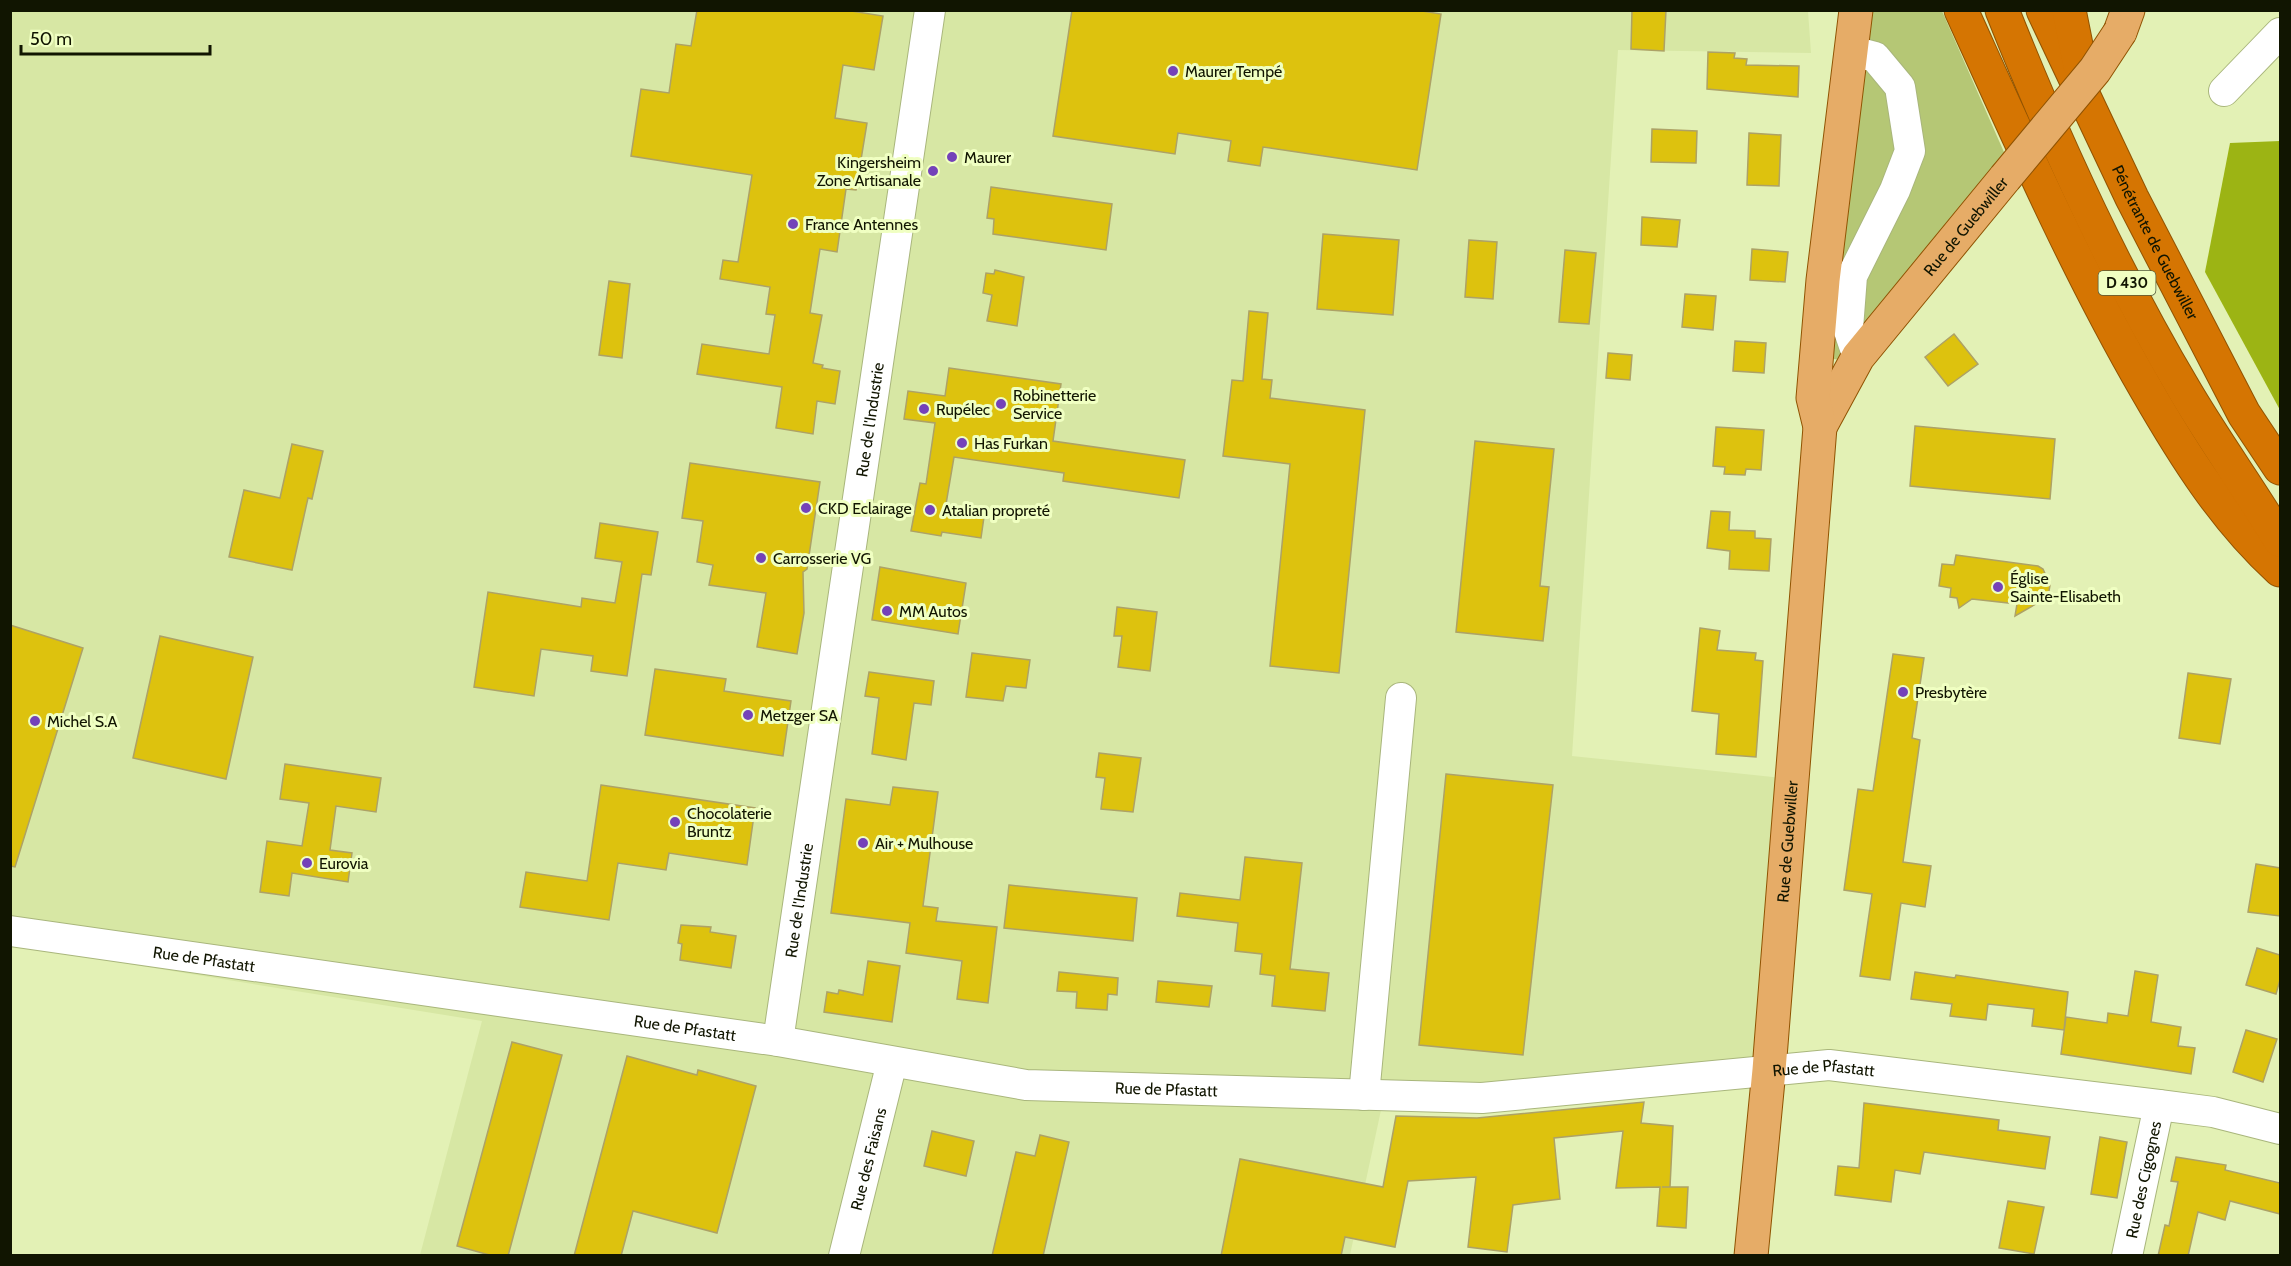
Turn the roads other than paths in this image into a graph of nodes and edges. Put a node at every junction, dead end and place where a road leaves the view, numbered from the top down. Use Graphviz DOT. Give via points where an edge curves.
graph roads {
  1 [pos="930,10"];
  2 [pos="1856,10"];
  3 [pos="1961,10"];
  4 [pos="2002,10"];
  5 [pos="2043,10"];
  6 [pos="2068,10"];
  7 [pos="2124,21"];
  8 [pos="2280,33"];
  9 [pos="1852,51"];
  10 [pos="2224,91"];
  11 [pos="2088,108"];
  12 [pos="1858,357"];
  13 [pos="1820,427"];
  14 [pos="2280,468"];
  15 [pos="2280,540"];
  16 [pos="2280,570"];
  17 [pos="1401,698"];
  18 [pos="10,931"];
  19 [pos="778,1041"];
  20 [pos="892,1062"];
  21 [pos="1769,1070"];
  22 [pos="1364,1095"];
  23 [pos="2159,1105"];
  24 [pos="2280,1129"];
  25 [pos="844,1256"];
  26 [pos="1751,1256"];
  27 [pos="2127,1256"];
  1 -- 19 [label="street, Rue de l'Industrie"];
  2 -- 9 [label="main road, Rue de Guebwiller"];
  3 -- 16 [label="highway" via="2101,312 2192,467 2257,549"];
  4 -- 15 [label="highway, D 430" via="2032,85 2106,244 2185,390"];
  5 -- 11 [label="highway, Pénétrante de Guebwiller / D 430"];
  6 -- 11 [label="highway"];
  7 -- 12 [label="main road, Rue de Guebwiller, bridge" via="2095,70"];
  8 -- 10 [label="street"];
  9 -- 12 [label="street" via="1875,57 1900,87 1910,151 1852,276 1848,328"];
  9 -- 13 [label="main road, Rue de Guebwiller" via="1820,313 1813,398"];
  11 -- 14 [label="highway, Pénétrante de Guebwiller / D 430" via="2244,414"];
  12 -- 13 [label="main road, Rue de Guebwiller"];
  13 -- 21 [label="main road, Rue de Guebwiller"];
  17 -- 22 [label="street"];
  18 -- 19 [label="street, Rue de Pfastatt"];
  19 -- 20 [label="street, Rue de Pfastatt"];
  20 -- 22 [label="street, Rue de Pfastatt" via="1026,1085"];
  20 -- 25 [label="street, Rue des Faisans"];
  21 -- 22 [label="street, Rue de Pfastatt" via="1482,1098"];
  21 -- 23 [label="street, Rue de Pfastatt" via="1829,1065"];
  21 -- 26 [label="main road, Rue de Guebwiller"];
  23 -- 24 [label="street, Rue de Pfastatt"];
  23 -- 27 [label="street, Rue des Cigognes"];
}
